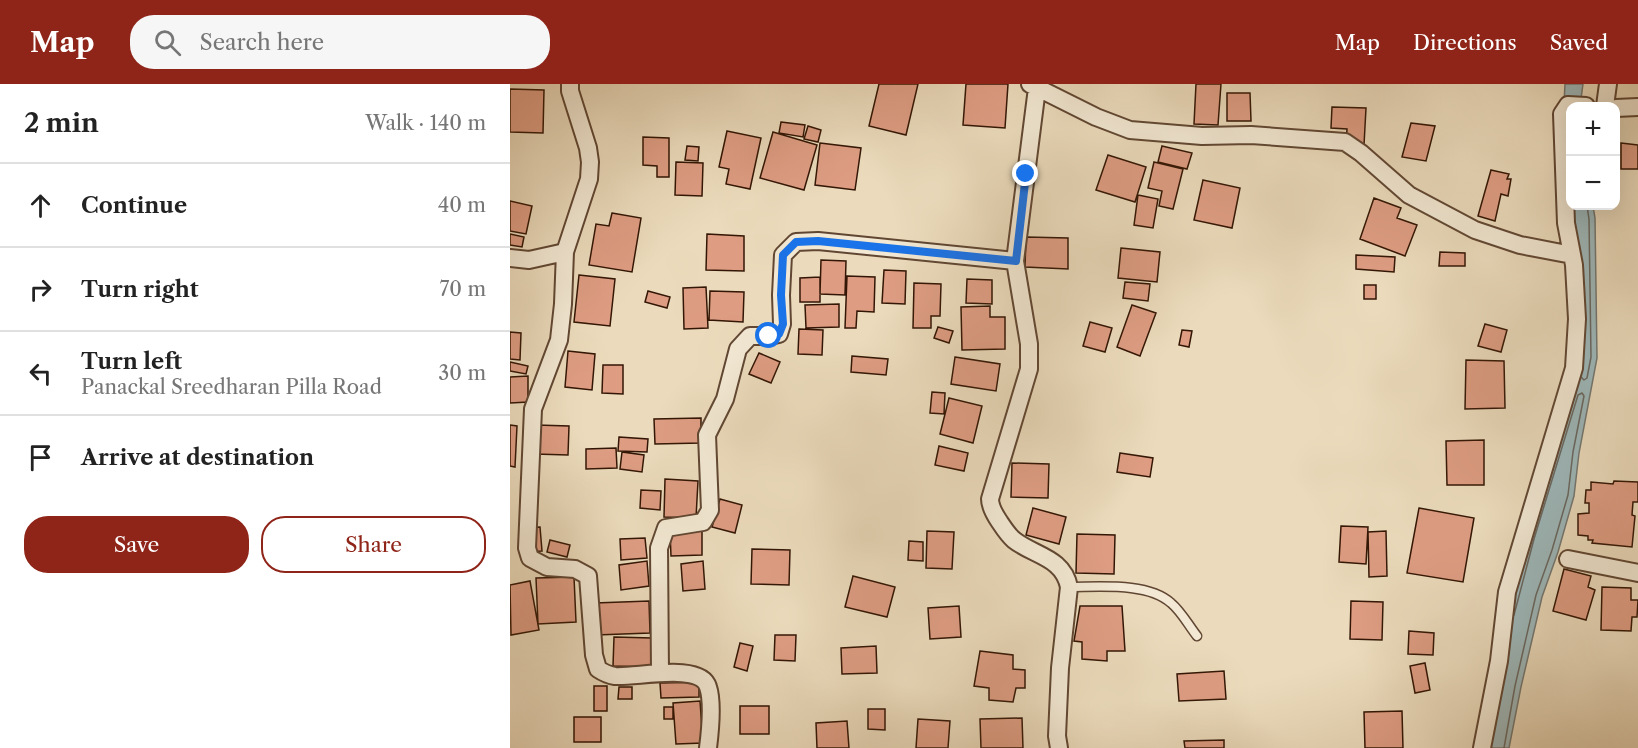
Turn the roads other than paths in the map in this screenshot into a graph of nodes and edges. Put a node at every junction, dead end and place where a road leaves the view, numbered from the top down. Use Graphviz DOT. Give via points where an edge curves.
graph roads {
  1 [pos="570,84"];
  2 [pos="1608,84"];
  3 [pos="1034,86"];
  4 [pos="1606,102"];
  5 [pos="1638,107"];
  6 [pos="1566,108"];
  7 [pos="1620,108"];
  8 [pos="565,252"];
  9 [pos="1572,255"];
  10 [pos="510,258"];
  11 [pos="1016,261"];
  12 [pos="1569,559"];
  13 [pos="1638,573"];
  14 [pos="1070,587"];
  15 [pos="1197,636"];
  16 [pos="660,673"];
  17 [pos="708,748"];
  18 [pos="1059,748"];
  19 [pos="1482,748"];
  1 -- 8 [label="street" via="590,162 589,179"];
  2 -- 4 [label="street"];
  3 -- 9 [label="street" via="1130,130 1345,142 1409,195 1475,230 1520,245"];
  3 -- 11 [label="street"];
  5 -- 7 [label="street"];
  6 -- 9 [label="street" via="1562,114 1566,223"];
  8 -- 10 [label="street" via="529,260"];
  8 -- 16 [label="street" via="559,340 533,409 526,548 530,558 547,567 575,569 588,576 598,669 618,676"];
  9 -- 19 [label="street" via="1577,319 1574,368 1508,592"];
  11 -- 14 [label="street" via="1029,369 990,505 1013,539 1056,564"];
  11 -- 16 [label="street" via="818,241 796,242 783,255 783,324 779,334 750,336 738,349 726,399 707,435 710,510 703,522 666,528 659,548"];
  12 -- 13 [label="street"];
  14 -- 15 [label="lane" via="1129,588 1158,594 1172,603"];
  14 -- 18 [label="street" via="1060,668"];
  16 -- 17 [label="street" via="700,676 708,685"];
}
